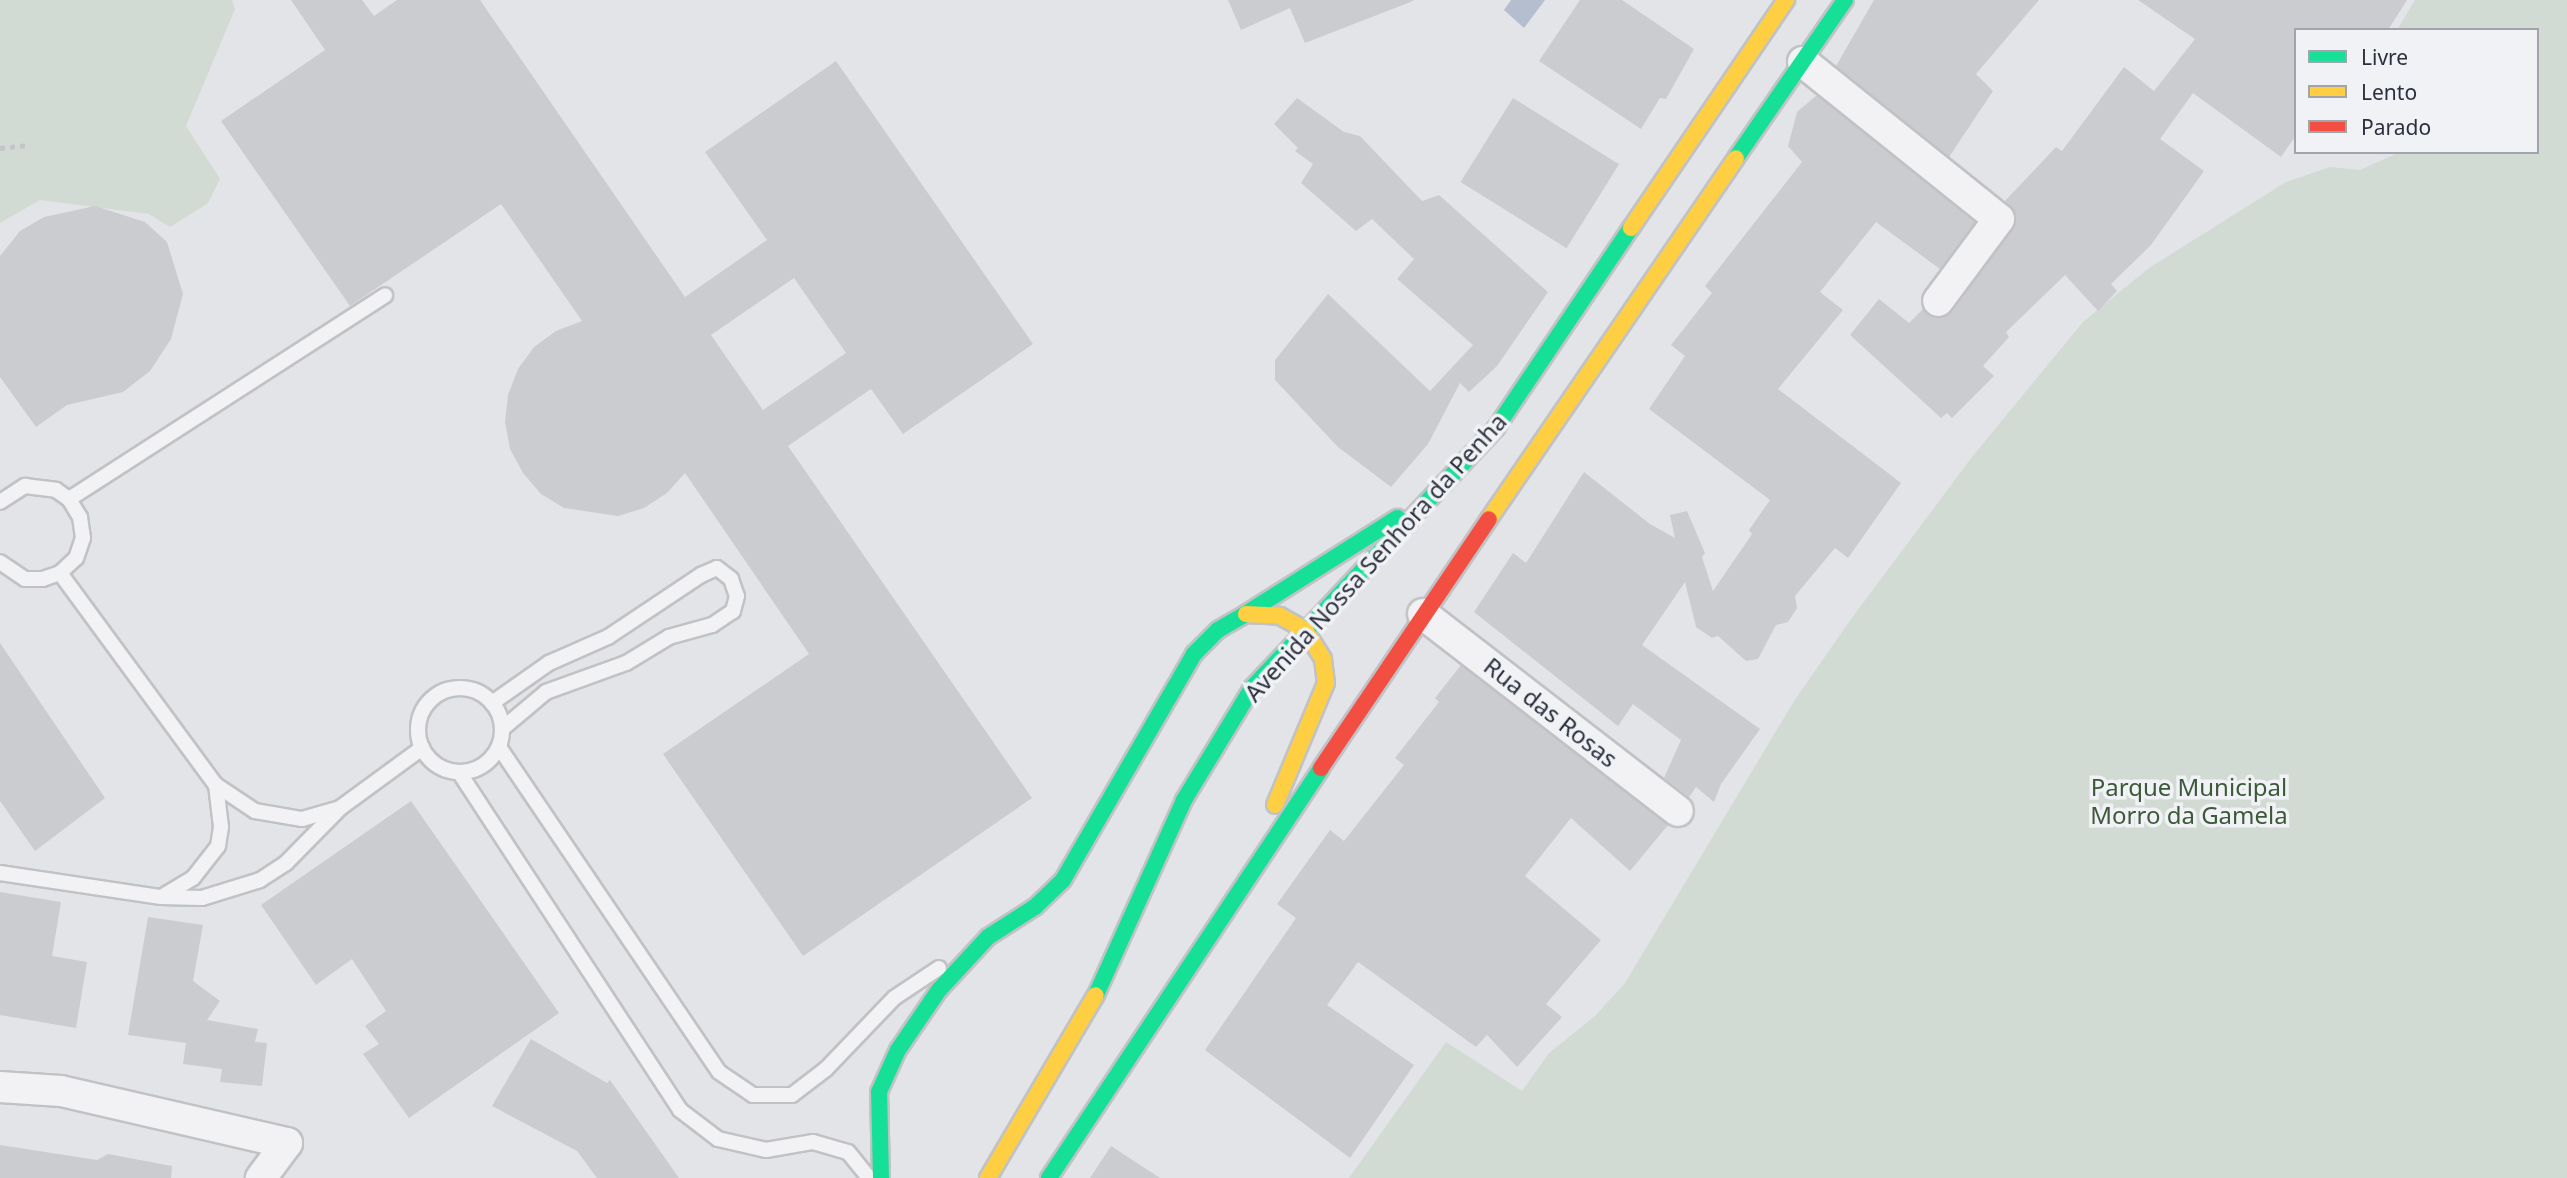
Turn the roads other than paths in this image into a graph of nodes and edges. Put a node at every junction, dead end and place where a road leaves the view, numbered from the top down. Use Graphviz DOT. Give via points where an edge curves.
graph roads {
  1 [pos="1786,0"];
  2 [pos="1845,0"];
  3 [pos="1803,62"];
  4 [pos="385,295"];
  5 [pos="1938,301"];
  6 [pos="0,480"];
  7 [pos="5,497"];
  8 [pos="1436,497"];
  9 [pos="69,499"];
  10 [pos="0,562"];
  11 [pos="60,573"];
  12 [pos="1247,613"];
  13 [pos="1423,614"];
  14 [pos="1305,630"];
  15 [pos="492,703"];
  16 [pos="502,729"];
  17 [pos="499,747"];
  18 [pos="422,748"];
  19 [pos="458,772"];
  20 [pos="216,785"];
  21 [pos="340,808"];
  22 [pos="1678,811"];
  23 [pos="0,865"];
  24 [pos="6,874"];
  25 [pos="1238,891"];
  26 [pos="161,897"];
  27 [pos="988,937"];
  28 [pos="0,1087"];
  29 [pos="261,1178"];
  30 [pos="869,1178"];
  31 [pos="881,1178"];
  32 [pos="988,1178"];
  33 [pos="1049,1178"];
  1 -- 8 [label="main road, Avenida Nossa Senhora da Penha" via="1496,428"];
  2 -- 3 [label="main road, Avenida Nossa Senhora da Penha"];
  3 -- 5 [label="street" via="1999,219"];
  3 -- 13 [label="main road, Avenida Nossa Senhora da Penha"];
  4 -- 9 [label="lane"];
  6 -- 7 [label="lane"];
  7 -- 9 [label="lane" via="41,486"];
  8 -- 12 [label="main road" via="1349,545"];
  8 -- 14 [label="main road, Avenida Nossa Senhora da Penha"];
  9 -- 11 [label="lane" via="80,517 83,538 76,558"];
  10 -- 11 [label="lane" via="25,579"];
  11 -- 20 [label="lane"];
  12 -- 14 [label="main road" via="1279,616"];
  12 -- 27 [label="main road" via="1218,630 1194,654 1063,880 1035,907"];
  13 -- 22 [label="street, Rua das Rosas"];
  13 -- 25 [label="main road, Avenida Nossa Senhora da Penha"];
  14 -- 25 [label="main road" via="1323,659 1326,683"];
  14 -- 32 [label="main road, Avenida Nossa Senhora da Penha" via="1252,688 1213,746 1096,996"];
  15 -- 16 [label="lane"];
  15 -- 16 [label="lane" via="549,663 608,637 701,575 718,568 731,579 737,596 733,611 712,625 669,637 626,663 546,692"];
  15 -- 18 [label="lane" via="469,689 451,688 434,696 420,720"];
  16 -- 17 [label="lane"];
  17 -- 19 [label="lane" via="489,761"];
  17 -- 27 [label="lane" via="719,1072 753,1095 792,1095 826,1069 894,998"];
  18 -- 19 [label="lane" via="443,769"];
  18 -- 21 [label="lane"];
  19 -- 30 [label="lane" via="680,1110 718,1139 766,1150 813,1142 848,1152"];
  20 -- 21 [label="lane" via="255,811 276,817 302,819"];
  20 -- 26 [label="lane" via="221,827 218,846 193,878"];
  21 -- 26 [label="lane" via="286,863 260,880 202,898"];
  23 -- 24 [label="lane"];
  24 -- 26 [label="lane"];
  25 -- 33 [label="main road, Avenida Nossa Senhora da Penha"];
  27 -- 31 [label="main road" via="939,990 898,1050 879,1092"];
  28 -- 29 [label="street" via="61,1091 287,1143"];
}
